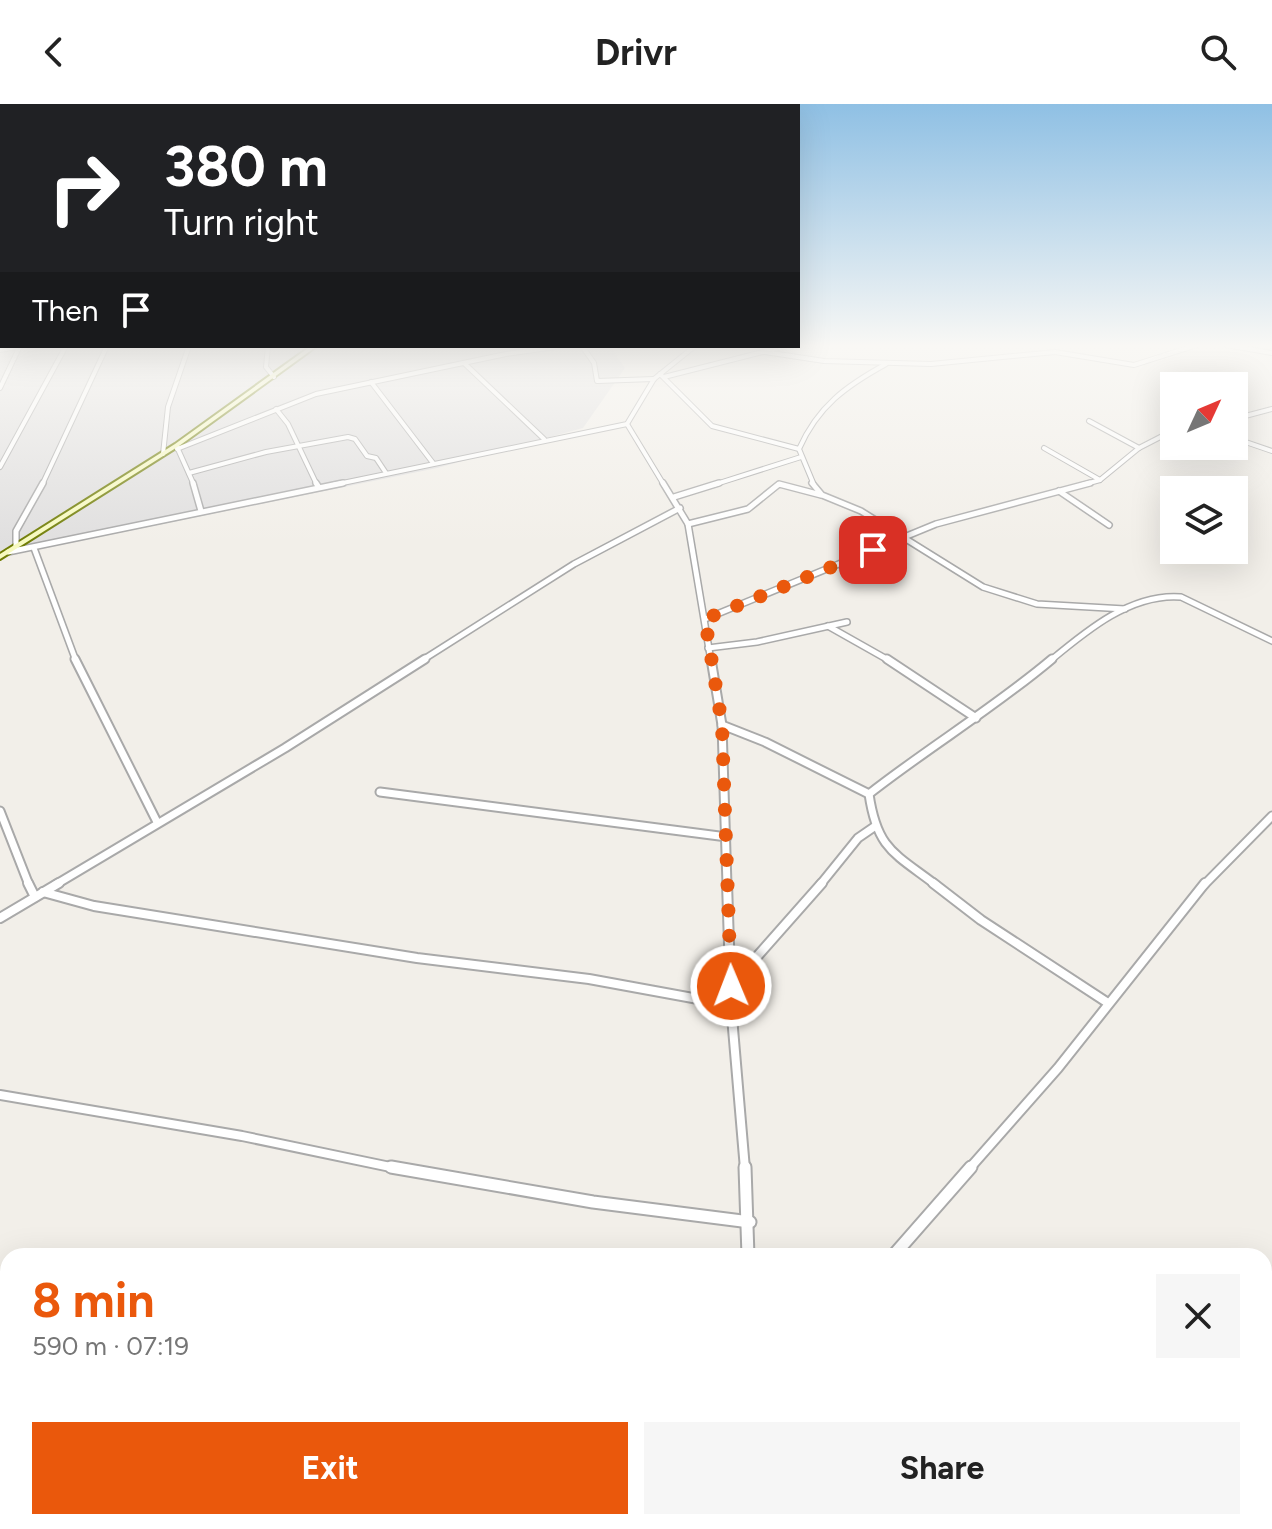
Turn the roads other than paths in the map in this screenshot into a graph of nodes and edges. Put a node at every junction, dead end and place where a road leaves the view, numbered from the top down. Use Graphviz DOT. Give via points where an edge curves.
graph roads {
  1 [pos="30,412"];
  2 [pos="77,412"];
  3 [pos="168,412"];
  4 [pos="226,412"];
  5 [pos="269,412"];
  6 [pos="278,412"];
  7 [pos="394,412"];
  8 [pos="515,412"];
  9 [pos="634,412"];
  10 [pos="698,412"];
  11 [pos="817,412"];
  12 [pos="1089,421"];
  13 [pos="627,424"];
  14 [pos="1160,437"];
  15 [pos="544,439"];
  16 [pos="1248,443"];
  17 [pos="300,446"];
  18 [pos="177,447"];
  19 [pos="1044,448"];
  20 [pos="1139,448"];
  21 [pos="799,449"];
  22 [pos="1272,451"];
  23 [pos="163,454"];
  24 [pos="801,457"];
  25 [pos="433,463"];
  26 [pos="0,467"];
  27 [pos="189,473"];
  28 [pos="386,473"];
  29 [pos="1100,480"];
  30 [pos="318,486"];
  31 [pos="1059,491"];
  32 [pos="822,495"];
  33 [pos="674,497"];
  34 [pos="680,508"];
  35 [pos="201,511"];
  36 [pos="688,524"];
  37 [pos="1109,525"];
  38 [pos="902,538"];
  39 [pos="16,547"];
  40 [pos="34,548"];
  41 [pos="8,552"];
  42 [pos="0,557"];
  43 [pos="1126,609"];
  44 [pos="705,619"];
  45 [pos="847,622"];
  46 [pos="828,626"];
  47 [pos="1272,641"];
  48 [pos="708,648"];
  49 [pos="976,718"];
  50 [pos="722,725"];
  51 [pos="380,792"];
  52 [pos="869,794"];
  53 [pos="0,811"];
  54 [pos="1272,816"];
  55 [pos="157,822"];
  56 [pos="874,827"];
  57 [pos="727,837"];
  58 [pos="39,895"];
  59 [pos="0,918"];
  60 [pos="731,986"];
  61 [pos="1108,1003"];
  62 [pos="731,1005"];
  63 [pos="0,1095"];
  64 [pos="750,1222"];
  65 [pos="748,1248"];
  66 [pos="900,1248"];
  1 -- 26 [label="street"];
  2 -- 39 [label="street" via="16,531"];
  3 -- 23 [label="street"];
  4 -- 18 [label="street"];
  5 -- 18 [label="street"];
  6 -- 17 [label="street"];
  7 -- 25 [label="street"];
  8 -- 15 [label="street"];
  9 -- 13 [label="street"];
  10 -- 21 [label="street" via="712,426"];
  11 -- 21 [label="street"];
  12 -- 20 [label="street"];
  13 -- 15 [label="street"];
  13 -- 33 [label="street"];
  14 -- 20 [label="street"];
  15 -- 25 [label="street"];
  16 -- 22 [label="street"];
  17 -- 27 [label="street"];
  17 -- 28 [label="street" via="352,437"];
  17 -- 30 [label="street"];
  18 -- 23 [label="street"];
  18 -- 27 [label="street"];
  19 -- 29 [label="street"];
  20 -- 29 [label="street"];
  21 -- 24 [label="street"];
  23 -- 39 [label="street"];
  24 -- 32 [label="street"];
  24 -- 33 [label="street"];
  25 -- 28 [label="street"];
  27 -- 35 [label="street"];
  28 -- 30 [label="street"];
  29 -- 31 [label="street"];
  30 -- 35 [label="street"];
  31 -- 37 [label="street"];
  31 -- 38 [label="street"];
  32 -- 36 [label="street" via="779,484 748,509"];
  32 -- 38 [label="street" via="861,511"];
  33 -- 34 [label="street"];
  34 -- 36 [label="street"];
  34 -- 55 [label="street" via="574,564 273,755"];
  35 -- 40 [label="street"];
  36 -- 44 [label="street"];
  38 -- 43 [label="street" via="1009,597 1061,607"];
  38 -- 44 [label="street"];
  39 -- 41 [label="street"];
  40 -- 41 [label="street"];
  40 -- 55 [label="street" via="92,694"];
  41 -- 42 [label="street"];
  43 -- 47 [label="street" via="1181,597"];
  43 -- 49 [label="street" via="1079,635 1053,662"];
  44 -- 48 [label="street"];
  45 -- 46 [label="street"];
  46 -- 48 [label="street"];
  46 -- 49 [label="street"];
  48 -- 50 [label="street"];
  49 -- 52 [label="street"];
  50 -- 52 [label="street"];
  50 -- 57 [label="street"];
  51 -- 57 [label="street"];
  52 -- 56 [label="street"];
  53 -- 58 [label="street" via="16,859"];
  54 -- 61 [label="street" via="1213,874"];
  55 -- 58 [label="street"];
  56 -- 60 [label="street" via="840,858"];
  56 -- 61 [label="street" via="890,850 917,873"];
  57 -- 60 [label="street"];
  58 -- 59 [label="street"];
  58 -- 62 [label="street"];
  60 -- 62 [label="street"];
  61 -- 66 [label="street"];
  62 -- 64 [label="street"];
  63 -- 64 [label="street" via="404,1170"];
  64 -- 65 [label="street"];
}
